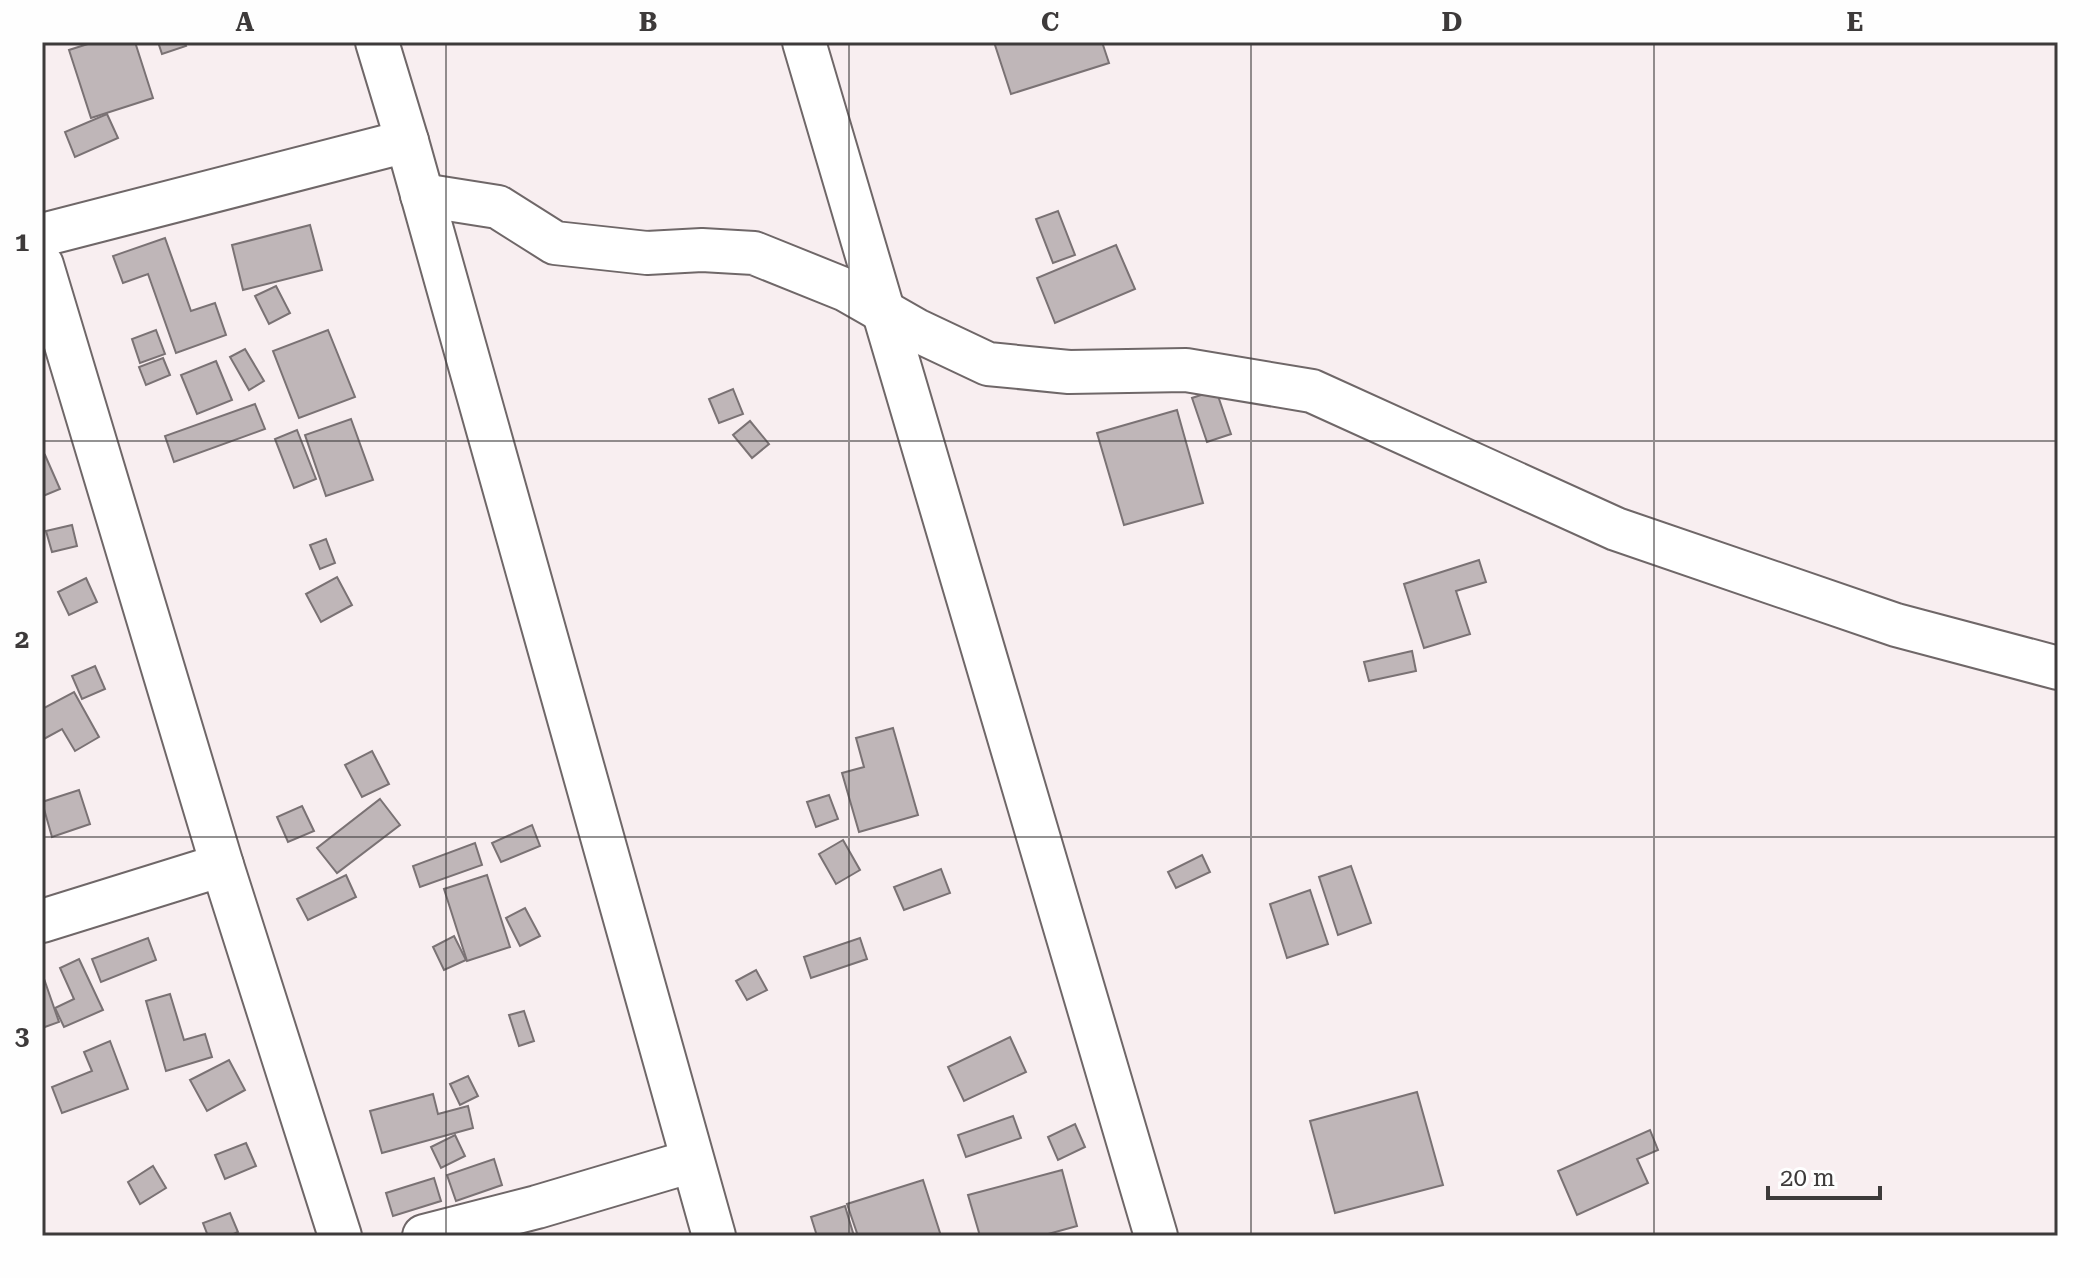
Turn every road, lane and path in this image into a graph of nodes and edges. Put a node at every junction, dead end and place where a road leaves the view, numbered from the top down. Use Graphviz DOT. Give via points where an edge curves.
graph roads {
  1 [pos="377,42"];
  2 [pos="804,42"];
  3 [pos="407,141"];
  4 [pos="422,195"];
  5 [pos="42,235"];
  6 [pos="42,265"];
  7 [pos="883,312"];
  8 [pos="2055,675"];
  9 [pos="222,865"];
  10 [pos="42,921"];
  11 [pos="692,1161"];
  12 [pos="340,1236"];
  13 [pos="424,1236"];
  14 [pos="714,1236"];
  15 [pos="1156,1236"];
  1 -- 3 [label="street"];
  2 -- 7 [label="street"];
  3 -- 4 [label="street"];
  3 -- 5 [label="street"];
  4 -- 7 [label="street" via="498,207 555,243 647,253 754,253 846,290"];
  4 -- 11 [label="street"];
  6 -- 9 [label="street"];
  7 -- 8 [label="street" via="988,364 1069,372 1186,370 1312,391 1616,529"];
  7 -- 15 [label="street"];
  9 -- 10 [label="street"];
  9 -- 12 [label="street"];
  11 -- 13 [label="street"];
  11 -- 14 [label="street"];
}
